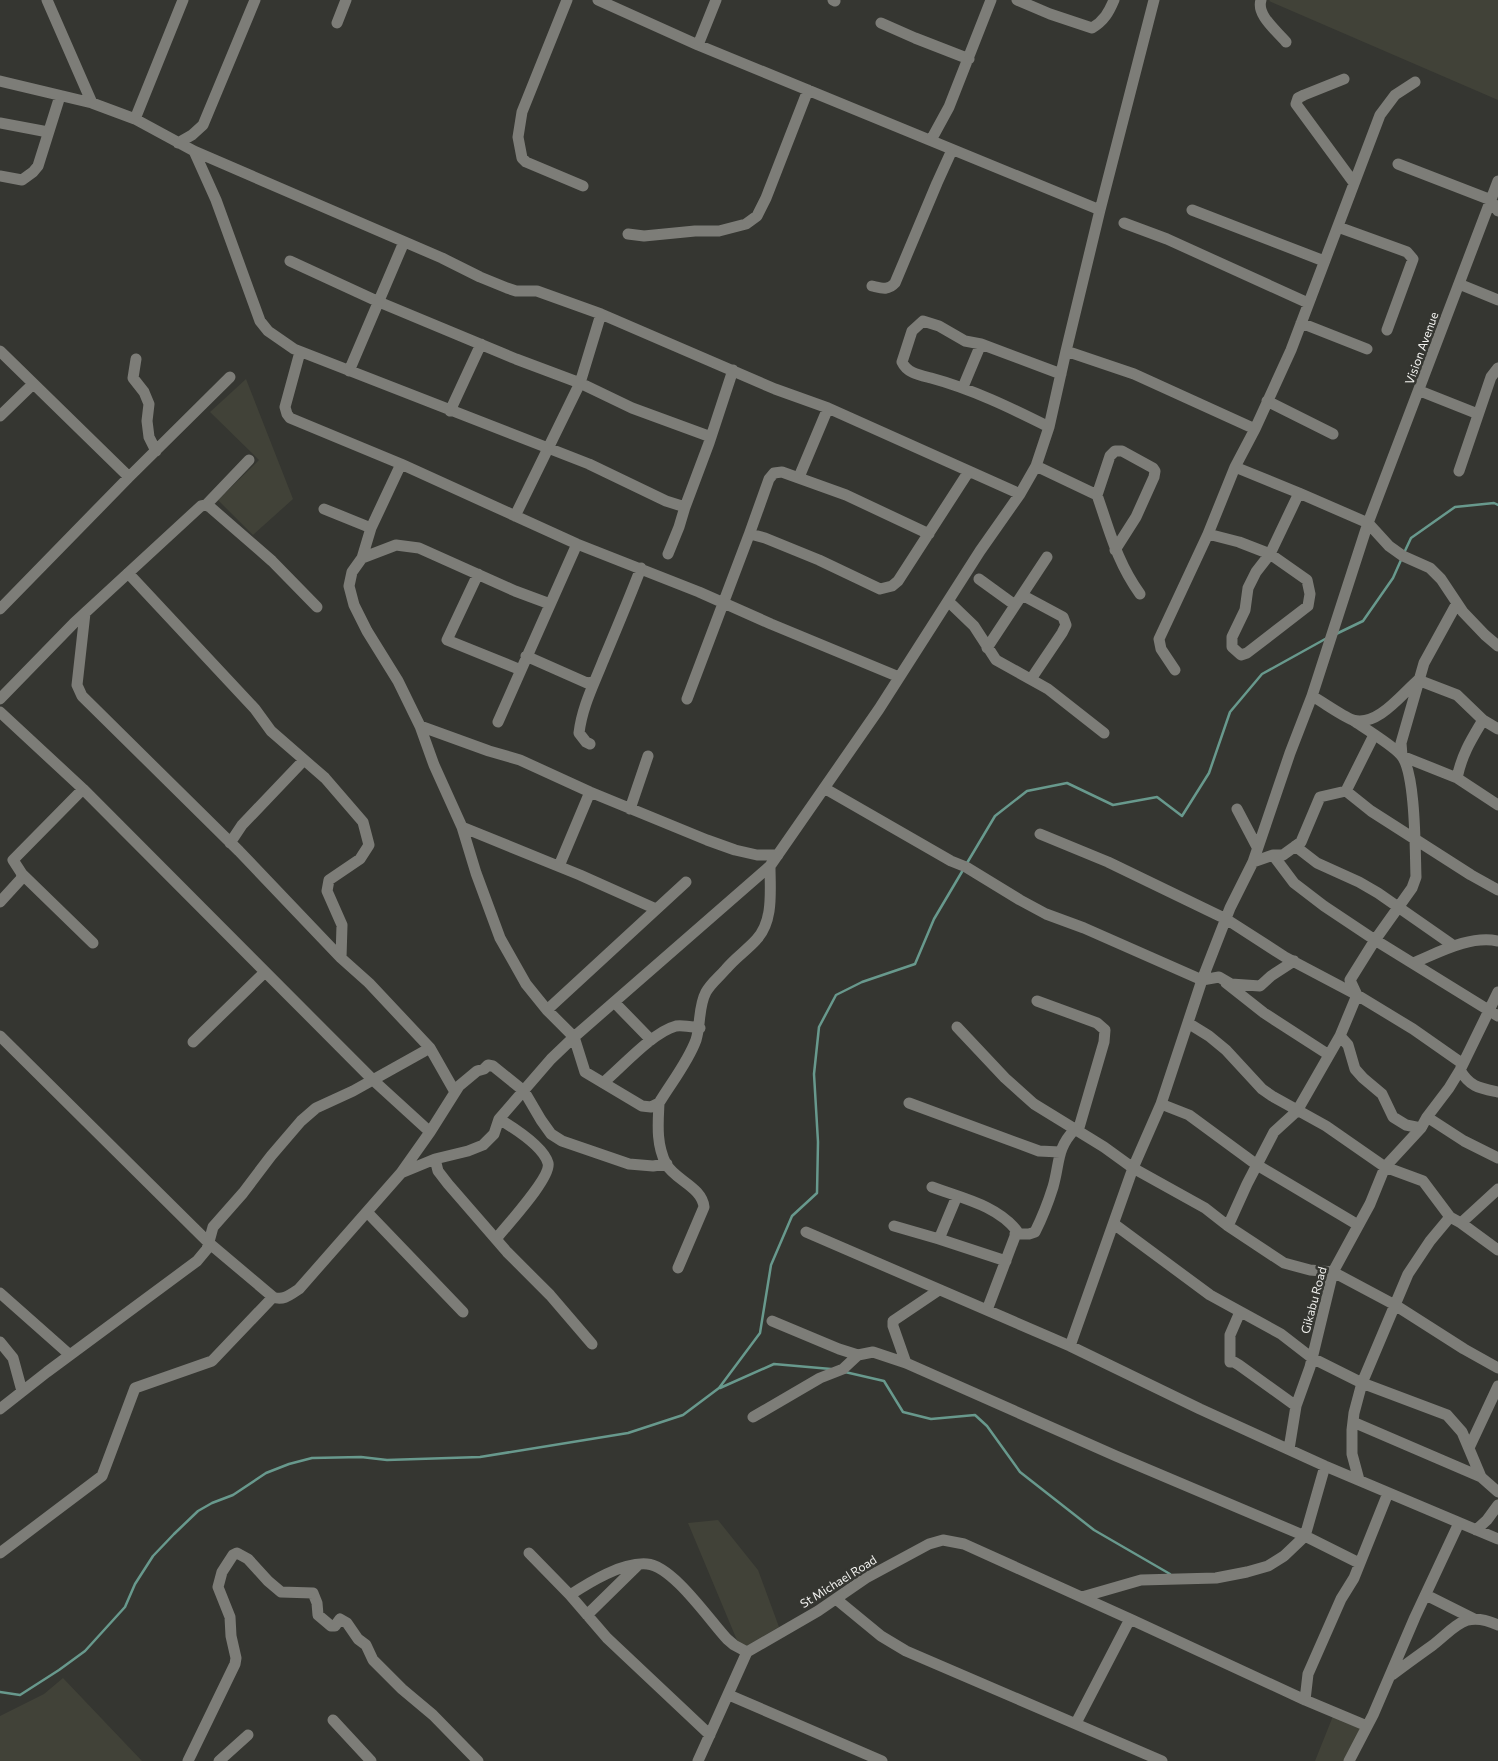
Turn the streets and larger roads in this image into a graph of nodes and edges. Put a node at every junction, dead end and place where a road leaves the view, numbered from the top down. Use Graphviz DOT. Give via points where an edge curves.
graph roads {
  1 [pos="48,0"];
  2 [pos="183,0"];
  3 [pos="254,0"];
  4 [pos="346,0"];
  5 [pos="567,0"];
  6 [pos="598,0"];
  7 [pos="716,0"];
  8 [pos="991,0"];
  9 [pos="1017,0"];
  10 [pos="1114,0"];
  11 [pos="1154,0"];
  12 [pos="1261,0"];
  13 [pos="625,5"];
  14 [pos="881,22"];
  15 [pos="337,23"];
  16 [pos="1286,42"];
  17 [pos="698,45"];
  18 [pos="969,59"];
  19 [pos="1344,78"];
  20 [pos="0,81"];
  21 [pos="1416,82"];
  22 [pos="808,90"];
  23 [pos="60,96"];
  24 [pos="92,103"];
  25 [pos="135,119"];
  26 [pos="0,123"];
  27 [pos="48,132"];
  28 [pos="931,140"];
  29 [pos="178,143"];
  30 [pos="952,150"];
  31 [pos="194,151"];
  32 [pos="1398,164"];
  33 [pos="0,176"];
  34 [pos="1498,181"];
  35 [pos="1354,183"];
  36 [pos="583,186"];
  37 [pos="1491,200"];
  38 [pos="1100,210"];
  39 [pos="1192,210"];
  40 [pos="1498,211"];
  41 [pos="1124,223"];
  42 [pos="1338,227"];
  43 [pos="628,234"];
  44 [pos="404,242"];
  45 [pos="290,261"];
  46 [pos="1324,261"];
  47 [pos="1459,284"];
  48 [pos="872,286"];
  49 [pos="1498,300"];
  50 [pos="379,302"];
  51 [pos="1308,303"];
  52 [pos="601,314"];
  53 [pos="1301,323"];
  54 [pos="1387,330"];
  55 [pos="481,344"];
  56 [pos="981,344"];
  57 [pos="1367,349"];
  58 [pos="1066,351"];
  59 [pos="0,352"];
  60 [pos="300,352"];
  61 [pos="136,359"];
  62 [pos="1498,368"];
  63 [pos="733,370"];
  64 [pos="349,371"];
  65 [pos="1061,374"];
  66 [pos="230,377"];
  67 [pos="580,383"];
  68 [pos="33,384"];
  69 [pos="964,387"];
  70 [pos="1420,391"];
  71 [pos="1267,401"];
  72 [pos="828,408"];
  73 [pos="450,411"];
  74 [pos="1478,414"];
  75 [pos="0,416"];
  76 [pos="1049,427"];
  77 [pos="1255,430"];
  78 [pos="1333,434"];
  79 [pos="711,437"];
  80 [pos="548,450"];
  81 [pos="156,451"];
  82 [pos="249,460"];
  83 [pos="400,464"];
  84 [pos="1036,466"];
  85 [pos="1235,468"];
  86 [pos="969,471"];
  87 [pos="1458,471"];
  88 [pos="799,477"];
  89 [pos="129,478"];
  90 [pos="1299,492"];
  91 [pos="1020,494"];
  92 [pos="1097,495"];
  93 [pos="206,505"];
  94 [pos="685,507"];
  95 [pos="324,509"];
  96 [pos="515,516"];
  97 [pos="1368,523"];
  98 [pos="370,528"];
  99 [pos="929,534"];
  100 [pos="1208,534"];
  101 [pos="749,535"];
  102 [pos="577,544"];
  103 [pos="1116,550"];
  104 [pos="668,554"];
  105 [pos="1270,554"];
  106 [pos="362,558"];
  107 [pos="1047,558"];
  108 [pos="641,568"];
  109 [pos="128,573"];
  110 [pos="478,574"];
  111 [pos="979,579"];
  112 [pos="1140,594"];
  113 [pos="1022,595"];
  114 [pos="948,602"];
  115 [pos="723,603"];
  116 [pos="1457,603"];
  117 [pos="550,604"];
  118 [pos="1015,605"];
  119 [pos="317,608"];
  120 [pos="0,609"];
  121 [pos="85,613"];
  122 [pos="1498,646"];
  123 [pos="987,648"];
  124 [pos="526,656"];
  125 [pos="521,670"];
  126 [pos="1175,670"];
  127 [pos="899,677"];
  128 [pos="1031,679"];
  129 [pos="1418,680"];
  130 [pos="593,682"];
  131 [pos="1312,696"];
  132 [pos="0,699"];
  133 [pos="687,699"];
  134 [pos="0,712"];
  135 [pos="1352,720"];
  136 [pos="1483,720"];
  137 [pos="498,722"];
  138 [pos="420,726"];
  139 [pos="1498,729"];
  140 [pos="1104,733"];
  141 [pos="1374,735"];
  142 [pos="590,744"];
  143 [pos="648,756"];
  144 [pos="1402,756"];
  145 [pos="304,760"];
  146 [pos="1457,778"];
  147 [pos="824,788"];
  148 [pos="83,789"];
  149 [pos="1346,791"];
  150 [pos="590,792"];
  151 [pos="1498,805"];
  152 [pos="630,808"];
  153 [pos="1238,809"];
  154 [pos="462,827"];
  155 [pos="1040,834"];
  156 [pos="1415,838"];
  157 [pos="230,843"];
  158 [pos="1295,846"];
  159 [pos="1257,847"];
  160 [pos="778,855"];
  161 [pos="1273,855"];
  162 [pos="1253,862"];
  163 [pos="560,866"];
  164 [pos="770,866"];
  165 [pos="22,874"];
  166 [pos="686,882"];
  167 [pos="1498,890"];
  168 [pos="0,902"];
  169 [pos="656,909"];
  170 [pos="1402,910"];
  171 [pos="1226,919"];
  172 [pos="1375,940"];
  173 [pos="1498,941"];
  174 [pos="93,943"];
  175 [pos="1454,946"];
  176 [pos="341,958"];
  177 [pos="1294,961"];
  178 [pos="1412,963"];
  179 [pos="265,972"];
  180 [pos="1219,977"];
  181 [pos="1202,980"];
  182 [pos="1260,986"];
  183 [pos="1498,992"];
  184 [pos="1357,995"];
  185 [pos="1037,1001"];
  186 [pos="615,1003"];
  187 [pos="1252,1004"];
  188 [pos="546,1010"];
  189 [pos="1493,1013"];
  190 [pos="1188,1023"];
  191 [pos="957,1027"];
  192 [pos="700,1028"];
  193 [pos="0,1036"];
  194 [pos="1340,1036"];
  195 [pos="574,1037"];
  196 [pos="651,1040"];
  197 [pos="193,1042"];
  198 [pos="430,1048"];
  199 [pos="1329,1056"];
  200 [pos="1462,1067"];
  201 [pos="373,1080"];
  202 [pos="603,1083"];
  203 [pos="524,1091"];
  204 [pos="454,1092"];
  205 [pos="1498,1092"];
  206 [pos="658,1103"];
  207 [pos="910,1103"];
  208 [pos="1161,1104"];
  209 [pos="1297,1110"];
  210 [pos="1427,1117"];
  211 [pos="499,1119"];
  212 [pos="1421,1128"];
  213 [pos="1077,1130"];
  214 [pos="430,1132"];
  215 [pos="1060,1152"];
  216 [pos="1498,1158"];
  217 [pos="435,1159"];
  218 [pos="666,1164"];
  219 [pos="1257,1165"];
  220 [pos="1385,1167"];
  221 [pos="1134,1168"];
  222 [pos="401,1173"];
  223 [pos="932,1187"];
  224 [pos="1498,1189"];
  225 [pos="957,1196"];
  226 [pos="367,1212"];
  227 [pos="1450,1217"];
  228 [pos="1461,1223"];
  229 [pos="1114,1224"];
  230 [pos="1358,1225"];
  231 [pos="894,1226"];
  232 [pos="1228,1226"];
  233 [pos="806,1232"];
  234 [pos="1016,1234"];
  235 [pos="496,1239"];
  236 [pos="939,1239"];
  237 [pos="209,1243"];
  238 [pos="1498,1250"];
  239 [pos="1006,1260"];
  240 [pos="678,1268"];
  241 [pos="1333,1272"];
  242 [pos="939,1290"];
  243 [pos="0,1293"];
  244 [pos="272,1297"];
  245 [pos="1395,1306"];
  246 [pos="987,1310"];
  247 [pos="463,1312"];
  248 [pos="1240,1312"];
  249 [pos="772,1321"];
  250 [pos="0,1342"];
  251 [pos="592,1344"];
  252 [pos="1070,1346"];
  253 [pos="70,1355"];
  254 [pos="858,1355"];
  255 [pos="1312,1358"];
  256 [pos="906,1363"];
  257 [pos="1498,1368"];
  258 [pos="1362,1383"];
  259 [pos="1498,1386"];
  260 [pos="22,1390"];
  261 [pos="1296,1406"];
  262 [pos="0,1409"];
  263 [pos="753,1416"];
  264 [pos="1353,1422"];
  265 [pos="1469,1448"];
  266 [pos="1289,1449"];
  267 [pos="1325,1466"];
  268 [pos="1481,1477"];
  269 [pos="1359,1480"];
  270 [pos="1498,1492"];
  271 [pos="1388,1493"];
  272 [pos="1498,1505"];
  273 [pos="1459,1523"];
  274 [pos="1476,1530"];
  275 [pos="1305,1536"];
  276 [pos="1498,1539"];
  277 [pos="0,1553"];
  278 [pos="529,1553"];
  279 [pos="1359,1563"];
  280 [pos="638,1566"];
  281 [pos="570,1595"];
  282 [pos="1426,1595"];
  283 [pos="1082,1597"];
  284 [pos="836,1599"];
  285 [pos="587,1615"];
  286 [pos="1130,1619"];
  287 [pos="1474,1619"];
  288 [pos="1498,1625"];
  289 [pos="747,1652"];
  290 [pos="1390,1676"];
  291 [pos="729,1694"];
  292 [pos="1304,1700"];
  293 [pos="333,1720"];
  294 [pos="1076,1723"];
  295 [pos="1367,1726"];
  296 [pos="248,1735"];
  297 [pos="710,1735"];
  298 [pos="363,1758"];
  299 [pos="699,1760"];
  300 [pos="188,1761"];
  301 [pos="220,1761"];
  302 [pos="478,1761"];
  303 [pos="882,1761"];
  304 [pos="1162,1761"];
  305 [pos="1349,1761"];
  1 -- 24 [label="street"];
  2 -- 25 [label="street"];
  3 -- 29 [label="street" via="203,125"];
  4 -- 15 [label="street"];
  5 -- 36 [label="street" via="522,112 518,137 522,158 526,162"];
  6 -- 13 [label="street"];
  7 -- 17 [label="street"];
  8 -- 18 [label="street"];
  9 -- 10 [label="street" via="1092,28 1100,24"];
  11 -- 38 [label="street"];
  12 -- 16 [label="street" via="1261,10 1267,21"];
  13 -- 17 [label="street"];
  14 -- 18 [label="street"];
  17 -- 22 [label="street"];
  18 -- 28 [label="street"];
  19 -- 35 [label="street" via="1298,98 1296,104"];
  20 -- 23 [label="street"];
  21 -- 35 [label="street" via="1395,95 1380,115"];
  22 -- 28 [label="street"];
  22 -- 43 [label="street" via="758,216 746,224 720,231 644,236"];
  23 -- 24 [label="street"];
  23 -- 27 [label="street"];
  24 -- 25 [label="street"];
  25 -- 29 [label="street"];
  26 -- 27 [label="street"];
  27 -- 33 [label="street" via="38,166 32,172 22,180"];
  28 -- 30 [label="street"];
  29 -- 31 [label="street"];
  30 -- 38 [label="street"];
  30 -- 48 [label="street" via="895,283 885,289"];
  31 -- 44 [label="street"];
  31 -- 60 [label="street" via="216,200 260,321 277,339"];
  32 -- 37 [label="street"];
  34 -- 37 [label="street, Vision Avenue"];
  35 -- 42 [label="street"];
  37 -- 40 [label="street"];
  37 -- 47 [label="street, Vision Avenue"];
  38 -- 58 [label="street"];
  39 -- 46 [label="street"];
  41 -- 51 [label="street"];
  42 -- 46 [label="street"];
  42 -- 54 [label="street" via="1408,252 1413,259"];
  44 -- 50 [label="street"];
  44 -- 52 [label="street" via="507,288 537,291"];
  45 -- 50 [label="street"];
  46 -- 51 [label="street"];
  47 -- 49 [label="street"];
  47 -- 70 [label="street, Vision Avenue"];
  50 -- 55 [label="street"];
  50 -- 64 [label="street"];
  51 -- 53 [label="street"];
  52 -- 63 [label="street"];
  52 -- 67 [label="street"];
  53 -- 57 [label="street"];
  53 -- 71 [label="street"];
  55 -- 67 [label="street"];
  55 -- 73 [label="street"];
  56 -- 65 [label="street"];
  56 -- 69 [label="street"];
  56 -- 69 [label="street" via="965,341 940,326 923,321 912,331 902,362 904,366 915,374"];
  58 -- 65 [label="street"];
  58 -- 77 [label="street" via="1134,374"];
  59 -- 68 [label="street"];
  60 -- 64 [label="street"];
  60 -- 83 [label="street" via="285,407 290,418"];
  61 -- 81 [label="street" via="132,378 150,404 147,421"];
  62 -- 74 [label="street" via="1491,377"];
  63 -- 72 [label="street"];
  63 -- 79 [label="street"];
  64 -- 73 [label="street"];
  65 -- 76 [label="street"];
  66 -- 81 [label="street"];
  67 -- 79 [label="street" via="632,408"];
  67 -- 80 [label="street"];
  68 -- 75 [label="street"];
  68 -- 89 [label="street"];
  69 -- 76 [label="street"];
  70 -- 74 [label="street"];
  70 -- 97 [label="street, Vision Avenue"];
  71 -- 77 [label="street"];
  71 -- 78 [label="street"];
  72 -- 86 [label="street"];
  72 -- 88 [label="street"];
  73 -- 80 [label="street"];
  74 -- 87 [label="street"];
  76 -- 84 [label="street"];
  77 -- 85 [label="street"];
  79 -- 94 [label="street"];
  80 -- 94 [label="street"];
  80 -- 96 [label="street"];
  81 -- 89 [label="street"];
  82 -- 93 [label="street"];
  83 -- 96 [label="street"];
  83 -- 98 [label="street"];
  84 -- 91 [label="street"];
  84 -- 92 [label="street"];
  85 -- 90 [label="street"];
  85 -- 100 [label="street"];
  86 -- 91 [label="street"];
  86 -- 99 [label="street"];
  88 -- 99 [label="street"];
  88 -- 101 [label="street" via="774,473"];
  89 -- 120 [label="street"];
  90 -- 97 [label="street"];
  90 -- 105 [label="street"];
  91 -- 114 [label="street"];
  92 -- 103 [label="street"];
  92 -- 103 [label="street" via="1110,456 1115,451 1122,451 1155,471 1136,517"];
  93 -- 109 [label="street" via="201,506"];
  93 -- 119 [label="street" via="272,562"];
  94 -- 104 [label="street"];
  95 -- 98 [label="street"];
  96 -- 102 [label="street"];
  97 -- 116 [label="street" via="1388,546 1430,568"];
  97 -- 131 [label="street, Vision Avenue"];
  98 -- 106 [label="street"];
  99 -- 101 [label="street" via="898,581 880,589 819,560 765,538"];
  100 -- 105 [label="street"];
  100 -- 126 [label="street" via="1160,639 1161,649"];
  101 -- 115 [label="street"];
  102 -- 108 [label="street"];
  102 -- 117 [label="street"];
  103 -- 112 [label="street"];
  105 -- 105 [label="street" via="1307,580 1308,606 1241,655 1232,647 1232,637 1245,610 1248,588"];
  106 -- 110 [label="street" via="396,545 419,548"];
  106 -- 138 [label="street" via="352,572 349,586 354,605"];
  107 -- 113 [label="street"];
  108 -- 115 [label="street"];
  108 -- 130 [label="street"];
  109 -- 121 [label="street"];
  109 -- 145 [label="street" via="272,731"];
  110 -- 117 [label="street"];
  110 -- 125 [label="street" via="447,640"];
  111 -- 118 [label="street"];
  113 -- 118 [label="street"];
  113 -- 128 [label="street" via="1063,617 1066,625"];
  114 -- 123 [label="street" via="974,626"];
  114 -- 127 [label="street"];
  115 -- 127 [label="street"];
  115 -- 133 [label="street"];
  116 -- 122 [label="street" via="1462,612"];
  116 -- 129 [label="street"];
  117 -- 124 [label="street"];
  118 -- 123 [label="street"];
  121 -- 132 [label="street"];
  121 -- 157 [label="street" via="79,691"];
  123 -- 128 [label="street" via="996,660"];
  124 -- 125 [label="street"];
  124 -- 130 [label="street" via="587,683"];
  125 -- 137 [label="street"];
  127 -- 147 [label="street"];
  128 -- 140 [label="street"];
  129 -- 135 [label="street" via="1375,718"];
  129 -- 136 [label="street" via="1457,695"];
  129 -- 144 [label="street" via="1401,743"];
  130 -- 142 [label="street" via="579,733"];
  131 -- 135 [label="street"];
  131 -- 159 [label="street, Vision Avenue"];
  134 -- 148 [label="street"];
  135 -- 141 [label="street"];
  136 -- 139 [label="street"];
  136 -- 146 [label="street" via="1466,748"];
  138 -- 150 [label="street" via="520,760"];
  138 -- 154 [label="street"];
  141 -- 144 [label="street"];
  141 -- 149 [label="street"];
  143 -- 152 [label="street"];
  144 -- 146 [label="street"];
  144 -- 156 [label="street" via="1411,789"];
  145 -- 157 [label="street" via="242,825"];
  145 -- 176 [label="street" via="325,778 363,822 369,845 360,859 329,880 327,891 342,926"];
  146 -- 151 [label="street"];
  147 -- 160 [label="street"];
  147 -- 181 [label="street" via="1046,914"];
  148 -- 165 [label="street" via="13,860"];
  148 -- 179 [label="street"];
  149 -- 156 [label="street"];
  149 -- 158 [label="street" via="1320,797 1301,842"];
  150 -- 152 [label="street"];
  150 -- 163 [label="street"];
  152 -- 160 [label="street" via="735,850 756,855"];
  153 -- 159 [label="street"];
  154 -- 163 [label="street"];
  154 -- 188 [label="street" via="500,938 526,984"];
  155 -- 171 [label="street" via="1108,862"];
  156 -- 167 [label="street"];
  156 -- 170 [label="street" via="1416,877"];
  157 -- 176 [label="street"];
  158 -- 161 [label="street" via="1282,855"];
  158 -- 170 [label="street" via="1317,863 1359,882"];
  159 -- 162 [label="street, Vision Avenue"];
  160 -- 164 [label="street"];
  161 -- 162 [label="street"];
  161 -- 172 [label="street" via="1294,883"];
  162 -- 171 [label="street, Vision Avenue"];
  163 -- 169 [label="street"];
  164 -- 186 [label="street"];
  164 -- 192 [label="street" via="770,907 766,923 758,939 710,986 700,1004"];
  165 -- 168 [label="street" via="22,879"];
  165 -- 174 [label="street"];
  166 -- 169 [label="street"];
  169 -- 188 [label="street"];
  170 -- 172 [label="street"];
  170 -- 175 [label="street"];
  171 -- 177 [label="street"];
  171 -- 181 [label="street, Vision Avenue"];
  172 -- 178 [label="street"];
  172 -- 184 [label="street" via="1350,980"];
  173 -- 175 [label="street" via="1477,940"];
  175 -- 178 [label="street"];
  176 -- 198 [label="street"];
  177 -- 182 [label="street"];
  177 -- 184 [label="street"];
  178 -- 189 [label="street"];
  179 -- 197 [label="street"];
  179 -- 201 [label="street"];
  180 -- 181 [label="street"];
  180 -- 182 [label="street" via="1232,984"];
  180 -- 187 [label="street"];
  181 -- 190 [label="street, Vision Avenue"];
  182 -- 187 [label="street"];
  183 -- 189 [label="street"];
  184 -- 194 [label="street"];
  184 -- 200 [label="street" via="1413,1029"];
  185 -- 213 [label="street" via="1097,1023 1105,1030"];
  186 -- 195 [label="street"];
  186 -- 196 [label="street"];
  187 -- 199 [label="street"];
  188 -- 195 [label="street"];
  189 -- 200 [label="street"];
  190 -- 208 [label="street, Vision Avenue"];
  190 -- 209 [label="street" via="1226,1050 1262,1089"];
  191 -- 213 [label="street" via="1034,1104"];
  192 -- 196 [label="street" via="677,1026"];
  192 -- 206 [label="street" via="689,1054"];
  193 -- 237 [label="street"];
  194 -- 199 [label="street"];
  194 -- 212 [label="street" via="1348,1045 1355,1069 1382,1094 1394,1117 1406,1125"];
  195 -- 202 [label="street" via="585,1072"];
  195 -- 203 [label="street"];
  196 -- 202 [label="street"];
  198 -- 201 [label="street"];
  198 -- 204 [label="street"];
  199 -- 209 [label="street"];
  200 -- 205 [label="street" via="1470,1083"];
  200 -- 210 [label="street"];
  201 -- 214 [label="street"];
  201 -- 237 [label="street" via="316,1108 301,1121 213,1227"];
  202 -- 206 [label="street" via="642,1106 651,1107"];
  203 -- 204 [label="street" via="494,1066 488,1065"];
  203 -- 211 [label="street"];
  203 -- 218 [label="street" via="551,1134 562,1141 629,1164"];
  204 -- 214 [label="street"];
  206 -- 218 [label="street" via="657,1134"];
  207 -- 215 [label="street" via="1040,1151"];
  208 -- 219 [label="street" via="1189,1115"];
  208 -- 221 [label="street, Vision Avenue"];
  209 -- 219 [label="street" via="1274,1132"];
  209 -- 220 [label="street"];
  210 -- 212 [label="street"];
  210 -- 216 [label="street"];
  211 -- 217 [label="street" via="494,1134 483,1145"];
  211 -- 235 [label="street" via="544,1154 548,1171"];
  212 -- 220 [label="street"];
  213 -- 215 [label="street" via="1067,1138"];
  213 -- 221 [label="street"];
  214 -- 222 [label="street"];
  215 -- 234 [label="street" via="1053,1187 1035,1232"];
  217 -- 222 [label="street"];
  217 -- 235 [label="street" via="443,1178"];
  218 -- 240 [label="street" via="703,1201 704,1207"];
  219 -- 230 [label="street"];
  219 -- 232 [label="street"];
  220 -- 227 [label="street" via="1423,1181"];
  220 -- 230 [label="street, Gikabu Road"];
  221 -- 229 [label="street, Vision Avenue"];
  221 -- 232 [label="street" via="1205,1208"];
  222 -- 226 [label="street"];
  223 -- 225 [label="street"];
  224 -- 228 [label="street"];
  225 -- 234 [label="street" via="990,1208 1013,1226"];
  225 -- 236 [label="street"];
  226 -- 244 [label="street" via="299,1289 284,1298"];
  226 -- 247 [label="street"];
  227 -- 228 [label="street"];
  227 -- 245 [label="street" via="1408,1274"];
  228 -- 238 [label="street"];
  229 -- 248 [label="street" via="1210,1295"];
  229 -- 252 [label="street, Vision Avenue"];
  230 -- 241 [label="street, Gikabu Road"];
  231 -- 236 [label="street"];
  232 -- 241 [label="street" via="1284,1263"];
  233 -- 242 [label="street"];
  234 -- 239 [label="street"];
  235 -- 251 [label="street"];
  236 -- 239 [label="street"];
  237 -- 244 [label="street"];
  237 -- 253 [label="street" via="205,1254 197,1261"];
  239 -- 246 [label="street"];
  241 -- 245 [label="street"];
  241 -- 255 [label="street, Gikabu Road"];
  242 -- 246 [label="street"];
  242 -- 256 [label="street" via="893,1321"];
  243 -- 253 [label="street"];
  244 -- 277 [label="street" via="212,1361 135,1388 102,1476"];
  245 -- 257 [label="street"];
  245 -- 258 [label="street"];
  246 -- 252 [label="street"];
  248 -- 255 [label="street" via="1281,1334"];
  248 -- 261 [label="street" via="1230,1335 1230,1362"];
  249 -- 254 [label="street"];
  250 -- 260 [label="street" via="14,1358"];
  252 -- 266 [label="street"];
  253 -- 260 [label="street"];
  254 -- 256 [label="street" via="873,1352"];
  254 -- 263 [label="street" via="843,1369 820,1378"];
  255 -- 258 [label="street"];
  255 -- 261 [label="street, Gikabu Road"];
  256 -- 275 [label="street"];
  258 -- 264 [label="street"];
  258 -- 265 [label="street" via="1447,1415 1462,1432"];
  259 -- 265 [label="street"];
  260 -- 262 [label="street"];
  261 -- 266 [label="street, Gikabu Road"];
  264 -- 268 [label="street"];
  264 -- 269 [label="street" via="1352,1454"];
  265 -- 268 [label="street"];
  266 -- 267 [label="street"];
  267 -- 269 [label="street"];
  267 -- 275 [label="street"];
  268 -- 270 [label="street"];
  269 -- 271 [label="street"];
  271 -- 273 [label="street"];
  271 -- 279 [label="street"];
  272 -- 274 [label="street"];
  273 -- 274 [label="street"];
  273 -- 282 [label="street"];
  274 -- 276 [label="street"];
  275 -- 279 [label="street"];
  275 -- 283 [label="street" via="1268,1566 1247,1572 1216,1578 1141,1580"];
  278 -- 281 [label="street"];
  279 -- 292 [label="street" via="1308,1674"];
  280 -- 281 [label="street" via="615,1570"];
  280 -- 285 [label="street"];
  280 -- 289 [label="street" via="648,1564 659,1568 685,1589 727,1640"];
  281 -- 285 [label="street"];
  282 -- 287 [label="street"];
  282 -- 290 [label="street"];
  283 -- 284 [label="street, St Michael Road" via="964,1544 943,1540 928,1544 866,1578"];
  283 -- 286 [label="street, St Michael Road"];
  284 -- 289 [label="street, St Michael Road"];
  284 -- 294 [label="street" via="881,1636 906,1651"];
  285 -- 297 [label="street"];
  286 -- 292 [label="street, St Michael Road"];
  286 -- 294 [label="street"];
  287 -- 288 [label="street" via="1485,1619"];
  287 -- 290 [label="street" via="1455,1625"];
  289 -- 291 [label="street"];
  290 -- 295 [label="street"];
  291 -- 297 [label="street"];
  291 -- 303 [label="street"];
  292 -- 295 [label="street, St Michael Road"];
  293 -- 298 [label="street"];
  294 -- 304 [label="street"];
  295 -- 305 [label="street"];
  296 -- 301 [label="street"];
  297 -- 299 [label="street"];
  300 -- 302 [label="street" via="236,1658 230,1617 218,1580 237,1553 248,1559 281,1592 313,1593 318,1615 331,1626 340,1620 347,1623 373,1660"];
}
